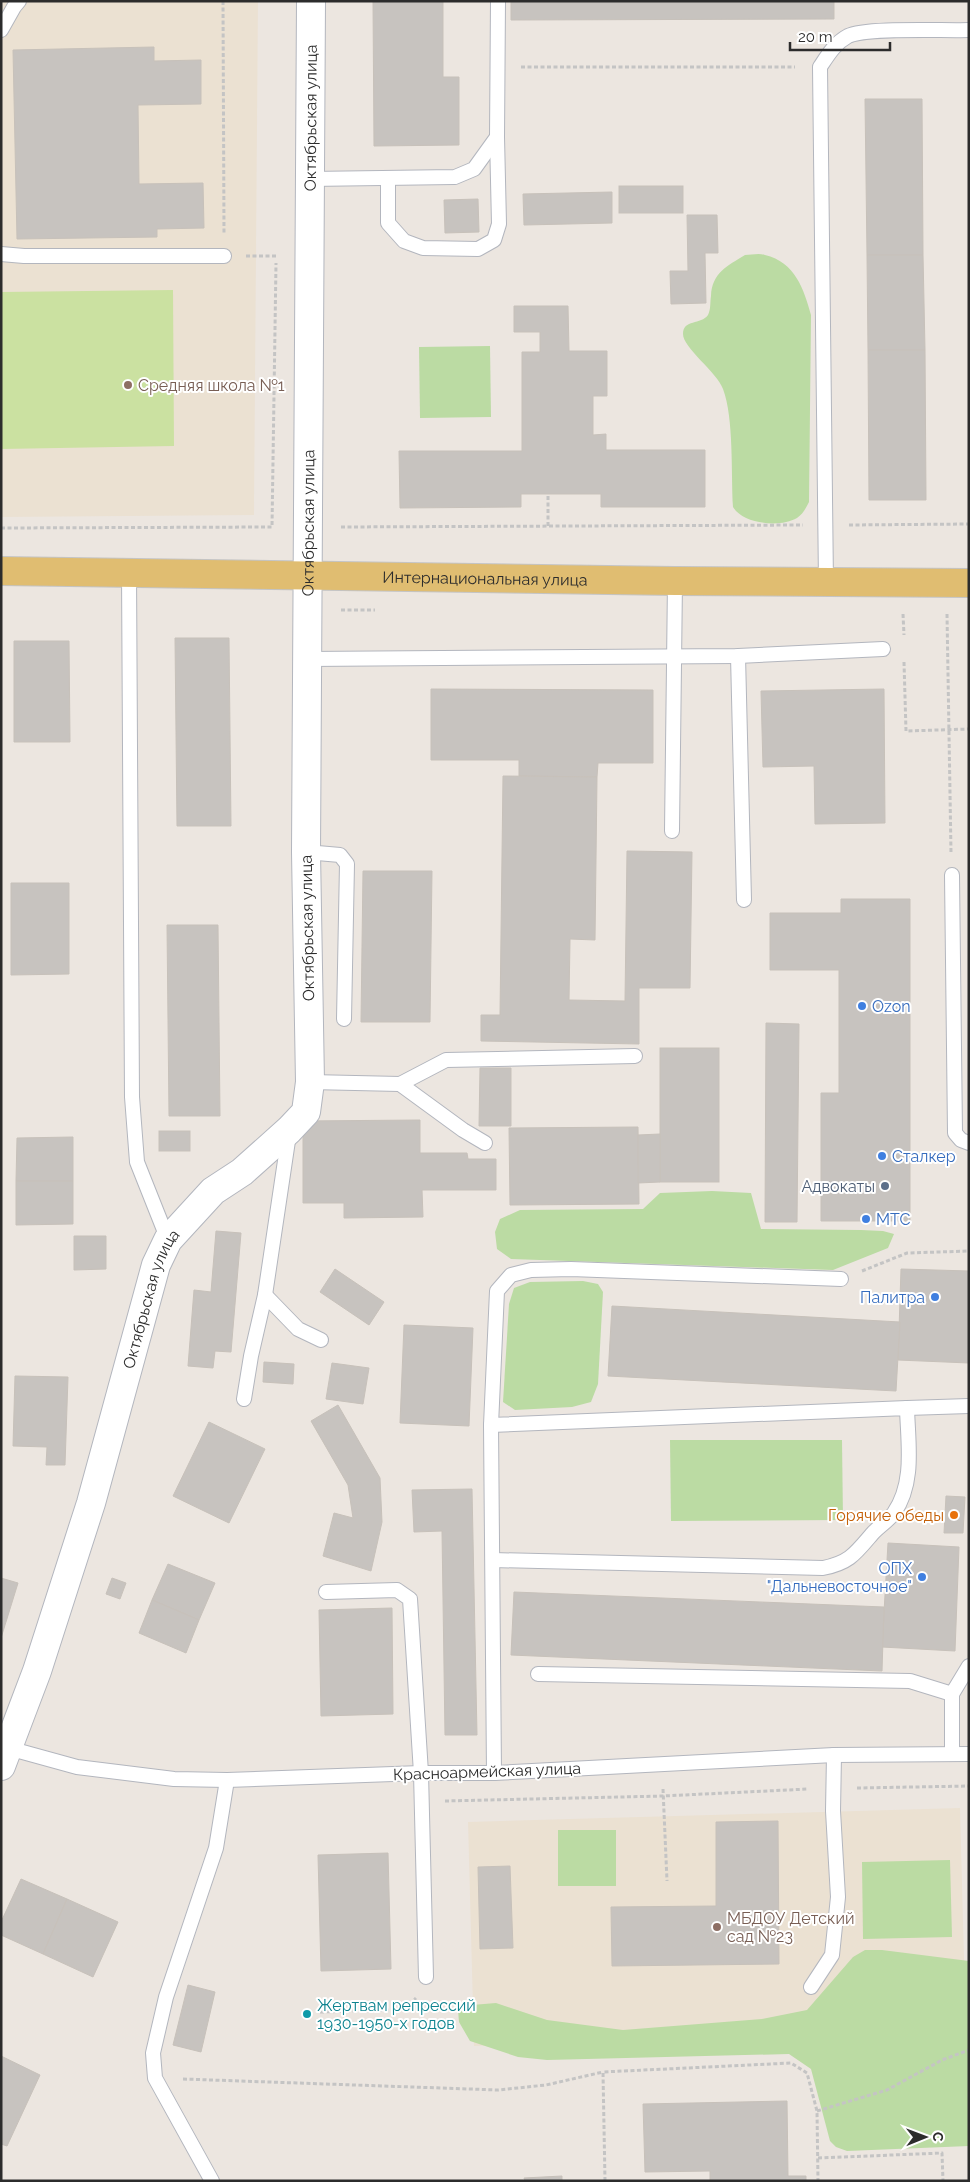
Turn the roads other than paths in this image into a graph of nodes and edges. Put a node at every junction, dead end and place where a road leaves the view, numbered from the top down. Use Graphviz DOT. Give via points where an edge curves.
graph roads {
  1 [pos="19,1"];
  2 [pos="310,1"];
  3 [pos="498,1"];
  4 [pos="1,30"];
  5 [pos="969,30"];
  6 [pos="497,137"];
  7 [pos="309,179"];
  8 [pos="388,179"];
  9 [pos="1,254"];
  10 [pos="224,256"];
  11 [pos="1,571"];
  12 [pos="129,572"];
  13 [pos="308,575"];
  14 [pos="675,581"];
  15 [pos="826,583"];
  16 [pos="969,583"];
  17 [pos="883,649"];
  18 [pos="675,656"];
  19 [pos="738,656"];
  20 [pos="307,659"];
  21 [pos="672,831"];
  22 [pos="306,852"];
  23 [pos="952,875"];
  24 [pos="744,900"];
  25 [pos="344,1019"];
  26 [pos="634,1056"];
  27 [pos="310,1082"];
  28 [pos="400,1084"];
  29 [pos="289,1130"];
  30 [pos="485,1143"];
  31 [pos="969,1143"];
  32 [pos="168,1240"];
  33 [pos="841,1279"];
  34 [pos="265,1295"];
  35 [pos="322,1340"];
  36 [pos="244,1399"];
  37 [pos="969,1406"];
  38 [pos="907,1408"];
  39 [pos="491,1425"];
  40 [pos="493,1560"];
  41 [pos="326,1592"];
  42 [pos="969,1666"];
  43 [pos="538,1674"];
  44 [pos="952,1694"];
  45 [pos="952,1754"];
  46 [pos="969,1754"];
  47 [pos="834,1755"];
  48 [pos="5,1757"];
  49 [pos="421,1773"];
  50 [pos="494,1773"];
  51 [pos="227,1780"];
  52 [pos="426,1977"];
  53 [pos="811,1987"];
  54 [pos="212,2181"];
  1 -- 4 [label="lane"];
  2 -- 7 [label="street, Октябрьская улица"];
  3 -- 6 [label="lane"];
  5 -- 15 [label="lane" via="874,31 850,35 835,46 820,67"];
  6 -- 8 [label="lane" via="474,169 455,177"];
  6 -- 8 [label="lane" via="499,224 494,240 478,249 422,248 404,241 388,223"];
  7 -- 8 [label="lane"];
  7 -- 13 [label="street, Октябрьская улица"];
  9 -- 10 [label="lane"];
  11 -- 12 [label="main road, Интернациональная улица"];
  12 -- 13 [label="main road, Интернациональная улица"];
  12 -- 32 [label="lane" via="132,1097 137,1162"];
  13 -- 14 [label="main road, Интернациональная улица"];
  13 -- 20 [label="street, Октябрьская улица"];
  14 -- 15 [label="main road, Интернациональная улица"];
  14 -- 18 [label="lane"];
  15 -- 16 [label="main road, Интернациональная улица"];
  17 -- 19 [label="lane"];
  18 -- 19 [label="lane"];
  18 -- 20 [label="lane"];
  18 -- 21 [label="lane"];
  19 -- 24 [label="lane"];
  20 -- 22 [label="street, Октябрьская улица"];
  22 -- 25 [label="lane" via="340,855 347,864"];
  22 -- 27 [label="street, Октябрьская улица"];
  23 -- 31 [label="lane" via="955,1133"];
  26 -- 28 [label="lane" via="446,1060"];
  27 -- 28 [label="lane"];
  27 -- 29 [label="street, Октябрьская улица" via="306,1112"];
  28 -- 30 [label="lane"];
  29 -- 32 [label="street, Октябрьская улица" via="242,1172 213,1191"];
  29 -- 34 [label="lane"];
  32 -- 48 [label="street, Октябрьская улица" via="156,1264 146,1298 91,1503 37,1671"];
  33 -- 39 [label="lane" via="571,1269 531,1270 511,1275 497,1291"];
  34 -- 35 [label="lane" via="292,1323"];
  34 -- 36 [label="lane"];
  37 -- 38 [label="lane"];
  38 -- 39 [label="lane"];
  38 -- 40 [label="lane" via="908,1477 905,1493 893,1514 854,1556 838,1565 823,1568"];
  39 -- 40 [label="lane"];
  40 -- 50 [label="lane"];
  41 -- 49 [label="lane" via="397,1590 410,1599"];
  42 -- 44 [label="lane"];
  43 -- 44 [label="lane" via="910,1681"];
  44 -- 45 [label="lane"];
  45 -- 46 [label="lane, Красноармейская улица"];
  45 -- 47 [label="lane, Красноармейская улица"];
  47 -- 50 [label="lane, Красноармейская улица"];
  47 -- 53 [label="lane" via="838,1897 832,1955"];
  48 -- 51 [label="lane, Красноармейская улица" via="174,1779"];
  49 -- 50 [label="lane, Красноармейская улица"];
  49 -- 51 [label="lane, Красноармейская улица"];
  49 -- 52 [label="lane"];
  51 -- 54 [label="lane" via="216,1848 166,1997 153,2052 155,2078"];
}
